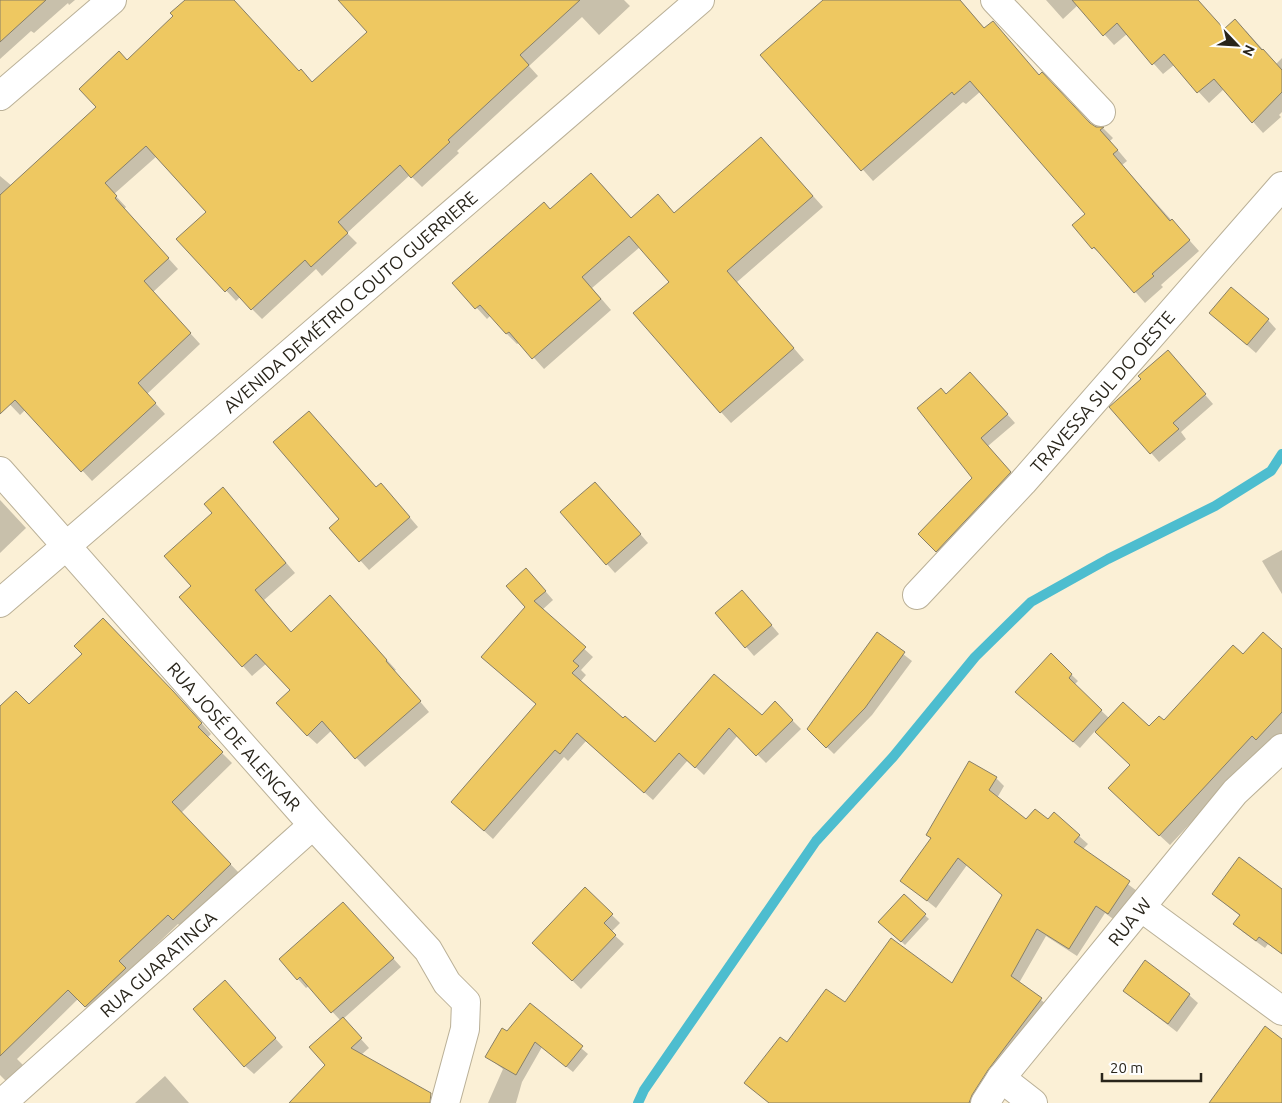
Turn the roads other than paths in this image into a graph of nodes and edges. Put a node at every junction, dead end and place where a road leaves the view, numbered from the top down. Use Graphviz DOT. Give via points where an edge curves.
graph roads {
  1 [pos="112,0"];
  2 [pos="700,0"];
  3 [pos="995,0"];
  4 [pos="0,96"];
  5 [pos="1101,112"];
  6 [pos="1282,186"];
  7 [pos="0,471"];
  8 [pos="67,546"];
  9 [pos="918,595"];
  10 [pos="0,603"];
  11 [pos="1282,748"];
  12 [pos="313,825"];
  13 [pos="1142,908"];
  14 [pos="1282,1011"];
  15 [pos="1001,1078"];
  16 [pos="2,1103"];
  17 [pos="445,1103"];
  18 [pos="985,1103"];
  19 [pos="1033,1103"];
  1 -- 4 [label="street"];
  2 -- 8 [label="street, AVENIDA DEMÉTRIO COUTO GUERRIERE"];
  3 -- 5 [label="street"];
  6 -- 9 [label="street, TRAVESSA SUL DO OESTE" via="1023,482"];
  7 -- 8 [label="street, RUA JOSÉ DE ALENCAR"];
  8 -- 10 [label="street, AVENIDA DEMÉTRIO COUTO GUERRIERE"];
  8 -- 12 [label="street, RUA JOSÉ DE ALENCAR"];
  11 -- 13 [label="street, RUA W" via="1235,792"];
  12 -- 16 [label="street, RUA GUARATINGA"];
  12 -- 17 [label="street, RUA JOSÉ DE ALENCAR" via="428,950 447,983 466,1002 465,1029"];
  13 -- 14 [label="street"];
  13 -- 15 [label="street, RUA W"];
  15 -- 18 [label="street, RUA W"];
  15 -- 19 [label="street"];
}
